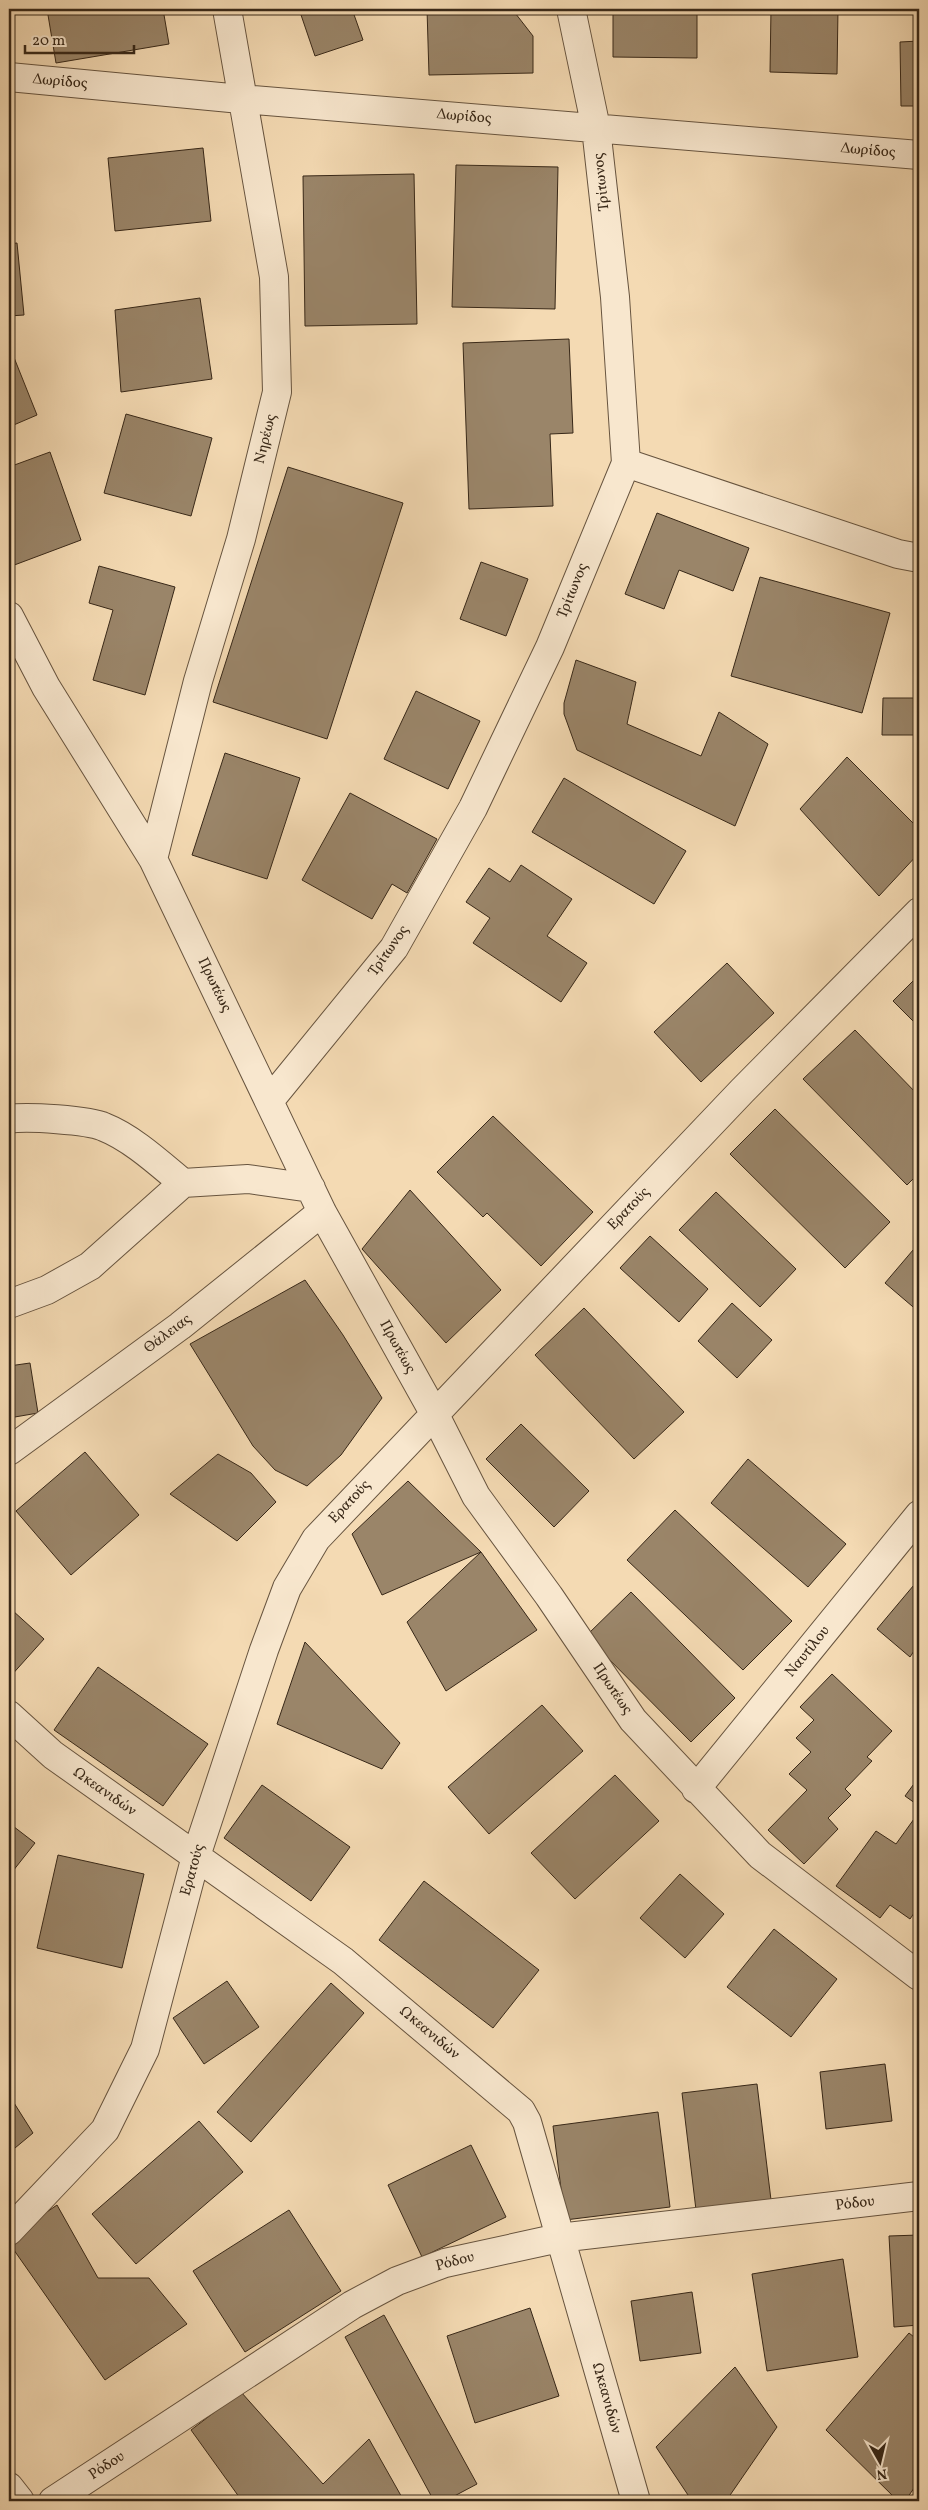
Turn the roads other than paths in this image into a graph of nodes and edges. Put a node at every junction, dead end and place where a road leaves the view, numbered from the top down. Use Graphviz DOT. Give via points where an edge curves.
graph roads {
  1 [pos="227,9"];
  2 [pos="571,9"];
  3 [pos="9,77"];
  4 [pos="241,99"];
  5 [pos="596,128"];
  6 [pos="919,155"];
  7 [pos="626,463"];
  8 [pos="919,558"];
  9 [pos="9,616"];
  10 [pos="153,859"];
  11 [pos="919,912"];
  12 [pos="270,1100"];
  13 [pos="9,1119"];
  14 [pos="183,1183"];
  15 [pos="311,1188"];
  16 [pos="322,1212"];
  17 [pos="9,1304"];
  18 [pos="434,1413"];
  19 [pos="9,1451"];
  20 [pos="919,1515"];
  21 [pos="9,1715"];
  22 [pos="696,1788"];
  23 [pos="196,1856"];
  24 [pos="919,1976"];
  25 [pos="919,2196"];
  26 [pos="9,2231"];
  27 [pos="559,2238"];
  28 [pos="9,2488"];
  29 [pos="20,2501"];
  30 [pos="53,2501"];
  31 [pos="636,2501"];
  1 -- 4 [label="street, Νηρέως"];
  2 -- 5 [label="street, Τρίτωνος"];
  3 -- 4 [label="street, Δωρίδος"];
  4 -- 5 [label="street, Δωρίδος"];
  4 -- 10 [label="street, Νηρέως" via="274,277 277,392 241,539 198,681"];
  5 -- 6 [label="street, Δωρίδος"];
  5 -- 7 [label="street, Τρίτωνος" via="615,296"];
  7 -- 8 [label="street" via="898,554"];
  7 -- 12 [label="street, Τρίτωνος" via="550,647 474,808 394,948"];
  9 -- 10 [label="street, Πρωτέως" via="46,687"];
  10 -- 12 [label="street, Πρωτέως"];
  11 -- 18 [label="street, Ερατούς" via="742,1091"];
  12 -- 15 [label="street, Πρωτέως"];
  13 -- 14 [label="street" via="25,1116 104,1126 148,1154"];
  14 -- 15 [label="street" via="248,1179"];
  14 -- 17 [label="street" via="90,1266 47,1290"];
  15 -- 16 [label="street, Πρωτέως"];
  16 -- 18 [label="street, Πρωτέως"];
  16 -- 19 [label="street, Θάλειας" via="180,1326"];
  18 -- 22 [label="street, Πρωτέως" via="476,1496 633,1720"];
  18 -- 23 [label="street, Ερατούς" via="316,1539 287,1588"];
  20 -- 22 [label="street, Ναυτίλου"];
  21 -- 23 [label="street, Ωκεανιδών" via="53,1755"];
  22 -- 24 [label="street, Πρωτέως" via="760,1855"];
  23 -- 26 [label="street, Ερατούς" via="145,2049 105,2130"];
  23 -- 27 [label="street, Ωκεανιδών" via="343,1961 515,2104 527,2122"];
  25 -- 27 [label="street, Ρόδου"];
  27 -- 30 [label="street, Ρόδου" via="445,2263 352,2304"];
  27 -- 31 [label="street, Ωκεανιδών"];
  28 -- 29 [label="street"];
}
